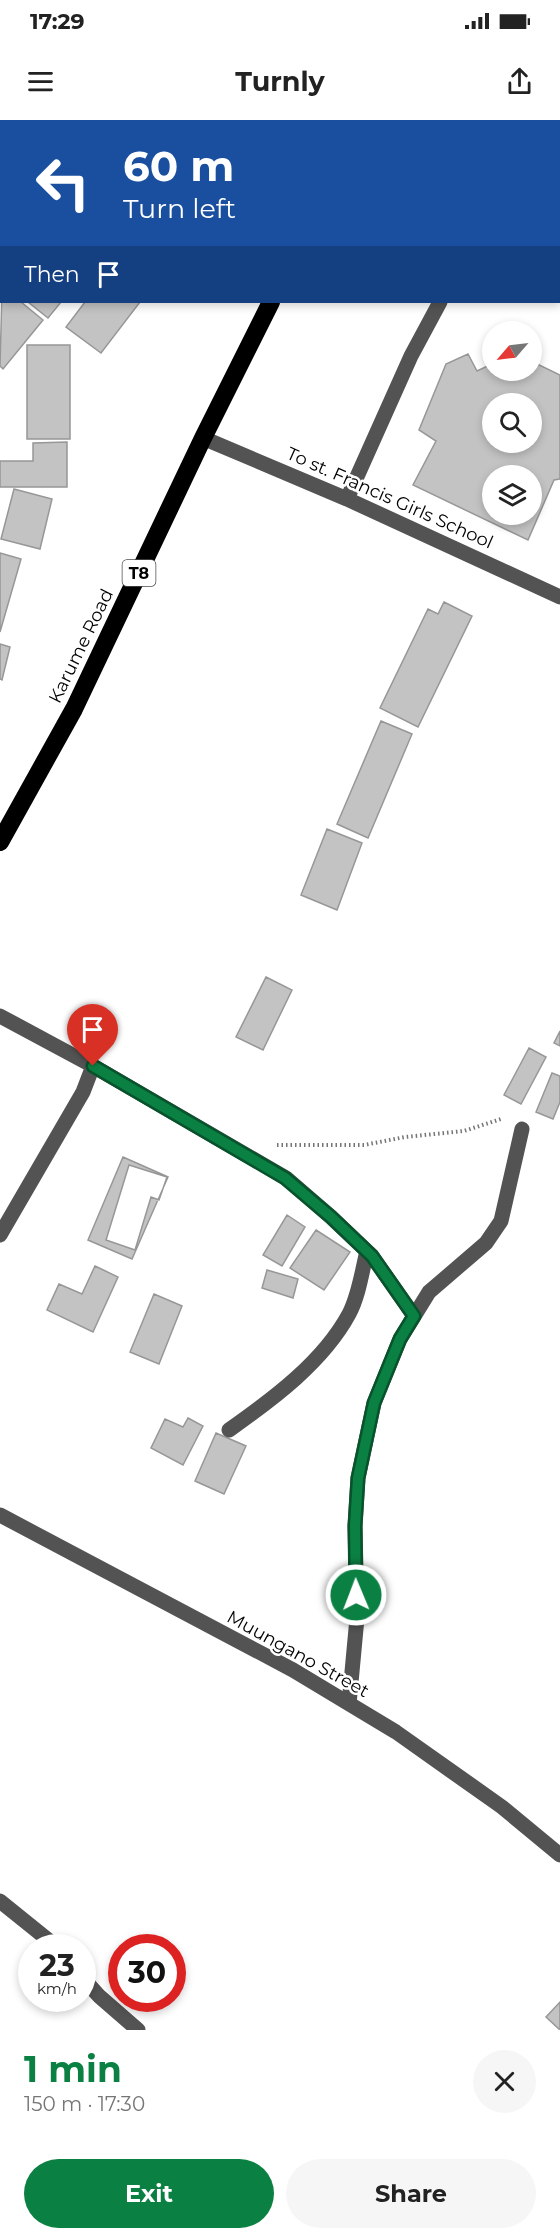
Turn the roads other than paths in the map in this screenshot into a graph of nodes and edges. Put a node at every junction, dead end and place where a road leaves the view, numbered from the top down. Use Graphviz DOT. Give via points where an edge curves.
graph roads {
  1 [pos="271,303"];
  2 [pos="439,303"];
  3 [pos="203,438"];
  4 [pos="347,499"];
  5 [pos="560,597"];
  6 [pos="0,843"];
  7 [pos="0,1016"];
  8 [pos="93,1066"];
  9 [pos="522,1129"];
  10 [pos="0,1235"];
  11 [pos="367,1251"];
  12 [pos="414,1316"];
  13 [pos="229,1430"];
  14 [pos="0,1515"];
  15 [pos="349,1704"];
  16 [pos="560,1855"];
  17 [pos="0,1901"];
  18 [pos="41,1934"];
  19 [pos="96,1993"];
  20 [pos="138,2030"];
  1 -- 3 [label="highway, Karume Road / T8"];
  2 -- 4 [label="street" via="411,356"];
  3 -- 4 [label="street, To st. Francis Girls School"];
  3 -- 6 [label="highway, Karume Road / T8" via="74,710"];
  4 -- 5 [label="street, To st. Francis Girls School"];
  7 -- 8 [label="street"];
  8 -- 10 [label="street"];
  8 -- 11 [label="street" via="285,1178"];
  9 -- 12 [label="street" via="501,1221 486,1243 429,1292"];
  11 -- 12 [label="street"];
  11 -- 13 [label="street" via="350,1313 327,1346"];
  12 -- 15 [label="street" via="400,1339 374,1403 358,1478 357,1618"];
  14 -- 15 [label="street, Muungano Street" via="293,1670"];
  15 -- 16 [label="street, Muungano Street" via="396,1732 502,1807"];
  17 -- 18 [label="street"];
  19 -- 20 [label="street"];
}
